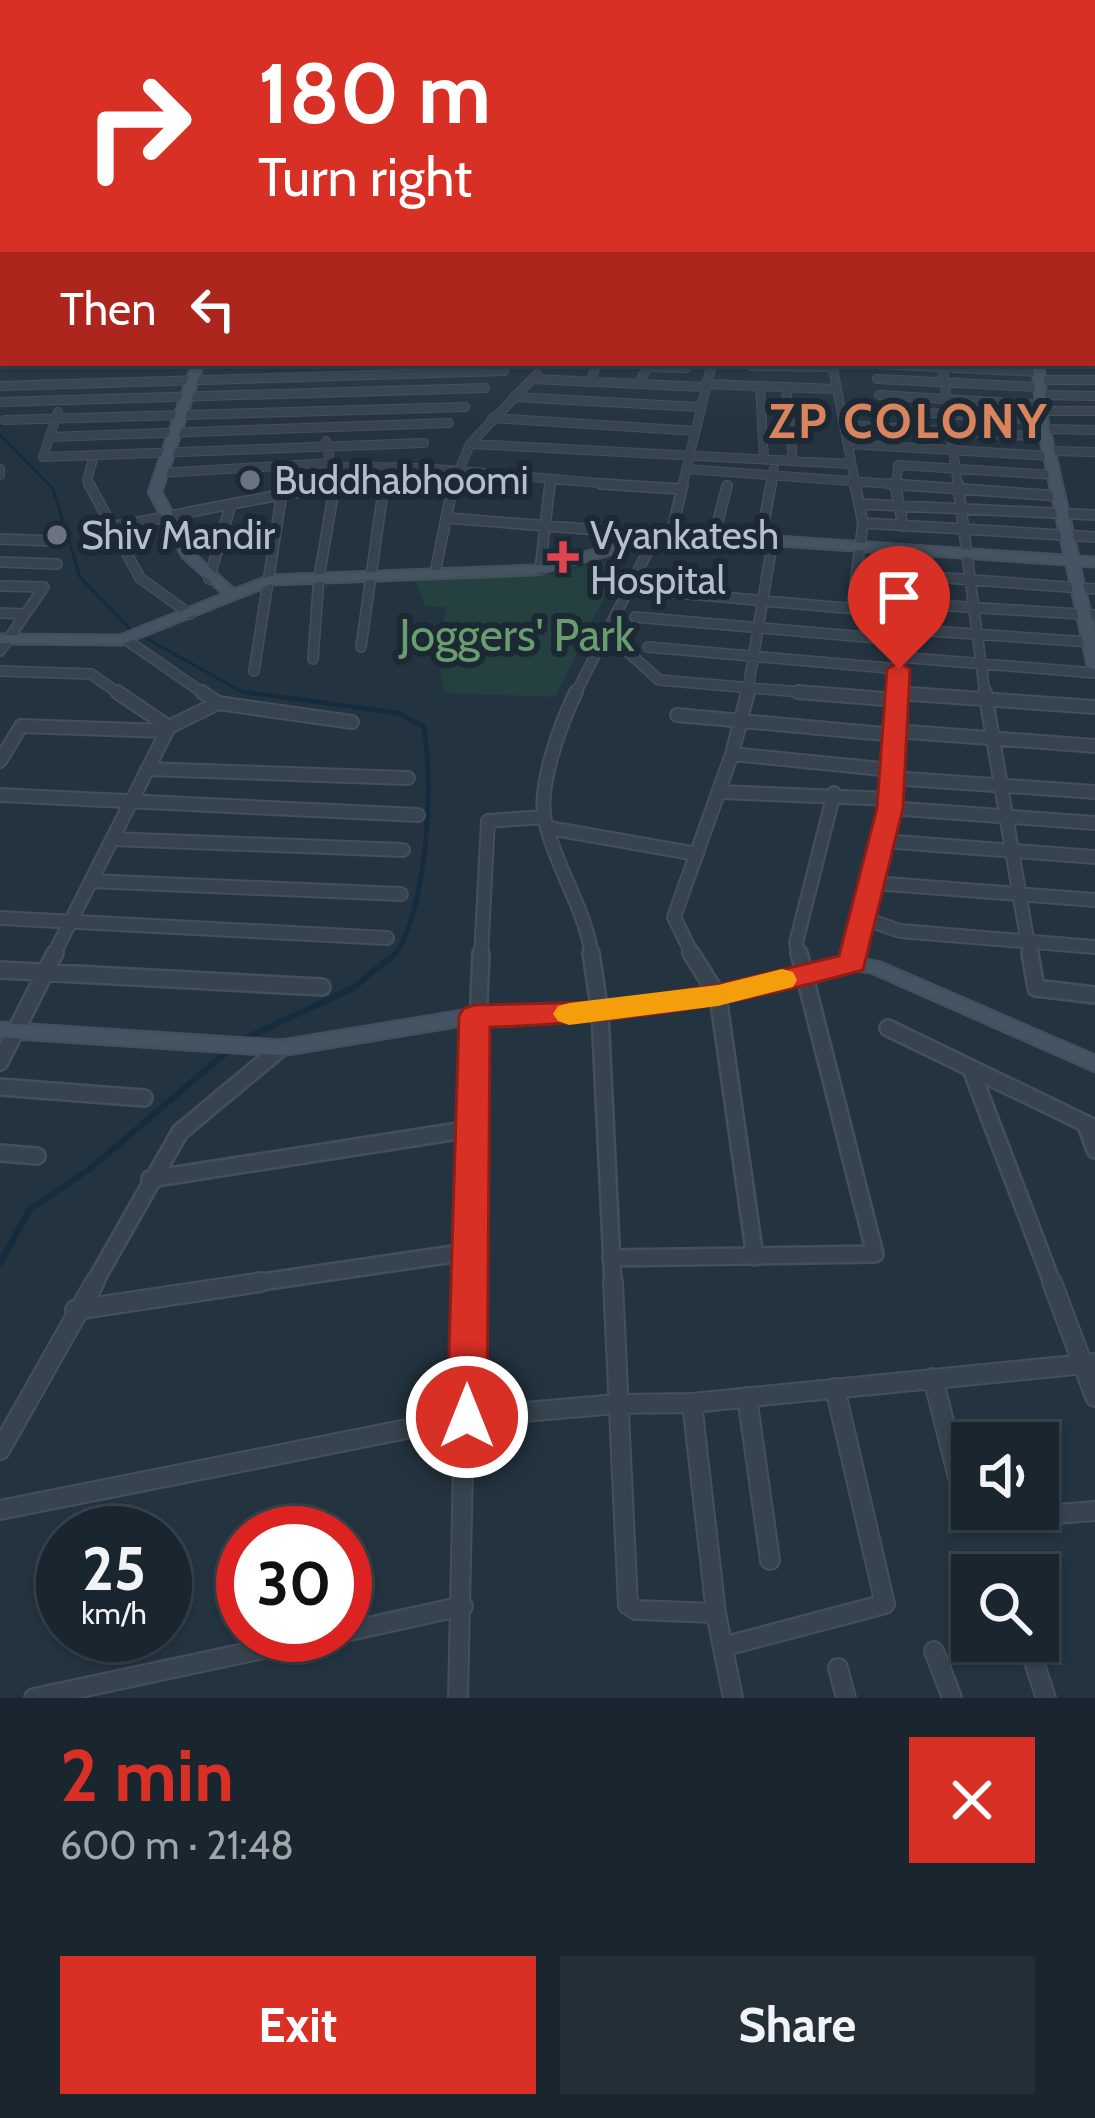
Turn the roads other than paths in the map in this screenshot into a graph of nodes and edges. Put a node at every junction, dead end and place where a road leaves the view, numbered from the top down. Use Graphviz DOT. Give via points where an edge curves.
graph roads {
  1 [pos="197,366"];
  2 [pos="364,366"];
  3 [pos="596,366"];
  4 [pos="711,366"];
  5 [pos="750,366"];
  6 [pos="832,366"];
  7 [pos="942,366"];
  8 [pos="944,366"];
  9 [pos="686,368"];
  10 [pos="504,371"];
  11 [pos="365,376"];
  12 [pos="331,377"];
  13 [pos="878,379"];
  14 [pos="1095,380"];
  15 [pos="190,382"];
  16 [pos="590,382"];
  17 [pos="944,382"];
  18 [pos="638,384"];
  19 [pos="73,385"];
  20 [pos="704,385"];
  21 [pos="0,386"];
  22 [pos="742,386"];
  23 [pos="760,387"];
  24 [pos="786,387"];
  25 [pos="485,388"];
  26 [pos="837,388"];
  27 [pos="330,393"];
  28 [pos="879,394"];
  29 [pos="1095,396"];
  30 [pos="514,397"];
  31 [pos="944,398"];
  32 [pos="184,399"];
  33 [pos="64,401"];
  34 [pos="0,402"];
  35 [pos="466,406"];
  36 [pos="700,407"];
  37 [pos="1042,409"];
  38 [pos="329,410"];
  39 [pos="883,410"];
  40 [pos="1095,411"];
  41 [pos="947,414"];
  42 [pos="180,415"];
  43 [pos="54,418"];
  44 [pos="492,418"];
  45 [pos="4,420"];
  46 [pos="449,423"];
  47 [pos="845,424"];
  48 [pos="326,428"];
  49 [pos="697,430"];
  50 [pos="1095,430"];
  51 [pos="950,431"];
  52 [pos="175,435"];
  53 [pos="49,437"];
  54 [pos="424,443"];
  55 [pos="470,444"];
  56 [pos="848,445"];
  57 [pos="326,447"];
  58 [pos="952,449"];
  59 [pos="1095,452"];
  60 [pos="169,453"];
  61 [pos="94,456"];
  62 [pos="689,456"];
  63 [pos="764,459"];
  64 [pos="776,460"];
  65 [pos="793,461"];
  66 [pos="850,464"];
  67 [pos="331,465"];
  68 [pos="954,468"];
  69 [pos="687,469"];
  70 [pos="160,473"];
  71 [pos="455,474"];
  72 [pos="772,475"];
  73 [pos="1055,475"];
  74 [pos="550,480"];
  75 [pos="854,480"];
  76 [pos="895,483"];
  77 [pos="335,484"];
  78 [pos="728,486"];
  79 [pos="680,488"];
  80 [pos="957,489"];
  81 [pos="282,493"];
  82 [pos="1060,496"];
  83 [pos="860,504"];
  84 [pos="899,506"];
  85 [pos="230,507"];
  86 [pos="961,510"];
  87 [pos="1095,515"];
  88 [pos="1065,516"];
  89 [pos="166,517"];
  90 [pos="447,518"];
  91 [pos="546,523"];
  92 [pos="863,523"];
  93 [pos="115,526"];
  94 [pos="903,526"];
  95 [pos="963,531"];
  96 [pos="662,535"];
  97 [pos="714,536"];
  98 [pos="1070,537"];
  99 [pos="1095,537"];
  100 [pos="0,539"];
  101 [pos="767,539"];
  102 [pos="56,541"];
  103 [pos="861,546"];
  104 [pos="908,550"];
  105 [pos="964,555"];
  106 [pos="0,562"];
  107 [pos="1076,562"];
  108 [pos="1095,562"];
  109 [pos="57,564"];
  110 [pos="540,570"];
  111 [pos="435,573"];
  112 [pos="373,574"];
  113 [pos="905,575"];
  114 [pos="319,578"];
  115 [pos="209,579"];
  116 [pos="968,579"];
  117 [pos="270,580"];
  118 [pos="0,586"];
  119 [pos="1088,589"];
  120 [pos="666,592"];
  121 [pos="233,596"];
  122 [pos="763,600"];
  123 [pos="972,607"];
  124 [pos="852,608"];
  125 [pos="901,608"];
  126 [pos="0,613"];
  127 [pos="26,614"];
  128 [pos="190,614"];
  129 [pos="1090,615"];
  130 [pos="635,617"];
  131 [pos="759,627"];
  132 [pos="900,634"];
  133 [pos="976,634"];
  134 [pos="129,637"];
  135 [pos="601,638"];
  136 [pos="1090,642"];
  137 [pos="3,643"];
  138 [pos="361,647"];
  139 [pos="648,647"];
  140 [pos="754,657"];
  141 [pos="313,659"];
  142 [pos="899,663"];
  143 [pos="980,663"];
  144 [pos="1095,669"];
  145 [pos="0,671"];
  146 [pos="254,671"];
  147 [pos="749,688"];
  148 [pos="897,697"];
  149 [pos="986,699"];
  150 [pos="218,703"];
  151 [pos="1095,707"];
  152 [pos="677,715"];
  153 [pos="741,719"];
  154 [pos="352,722"];
  155 [pos="167,729"];
  156 [pos="895,733"];
  157 [pos="991,738"];
  158 [pos="1095,746"];
  159 [pos="732,754"];
  160 [pos="0,760"];
  161 [pos="147,770"];
  162 [pos="892,774"];
  163 [pos="408,778"];
  164 [pos="999,785"];
  165 [pos="1095,791"];
  166 [pos="721,792"];
  167 [pos="834,794"];
  168 [pos="0,795"];
  169 [pos="131,800"];
  170 [pos="890,804"];
  171 [pos="418,815"];
  172 [pos="1004,816"];
  173 [pos="547,823"];
  174 [pos="1095,823"];
  175 [pos="112,839"];
  176 [pos="883,841"];
  177 [pos="403,850"];
  178 [pos="1012,851"];
  179 [pos="697,854"];
  180 [pos="1095,857"];
  181 [pos="91,881"];
  182 [pos="874,883"];
  183 [pos="401,894"];
  184 [pos="1020,894"];
  185 [pos="1095,900"];
  186 [pos="0,918"];
  187 [pos="865,919"];
  188 [pos="70,922"];
  189 [pos="387,938"];
  190 [pos="1028,942"];
  191 [pos="1095,947"];
  192 [pos="853,963"];
  193 [pos="0,970"];
  194 [pos="44,973"];
  195 [pos="805,974"];
  196 [pos="322,987"];
  197 [pos="1095,995"];
  198 [pos="718,996"];
  199 [pos="600,1013"];
  200 [pos="475,1016"];
  201 [pos="888,1028"];
  202 [pos="8,1030"];
  203 [pos="280,1048"];
  204 [pos="0,1062"];
  205 [pos="1095,1064"];
  206 [pos="972,1072"];
  207 [pos="0,1087"];
  208 [pos="144,1097"];
  209 [pos="1090,1125"];
  210 [pos="470,1130"];
  211 [pos="1095,1150"];
  212 [pos="0,1154"];
  213 [pos="37,1156"];
  214 [pos="150,1179"];
  215 [pos="467,1252"];
  216 [pos="755,1257"];
  217 [pos="611,1258"];
  218 [pos="75,1310"];
  219 [pos="1089,1364"];
  220 [pos="934,1378"];
  221 [pos="836,1388"];
  222 [pos="1095,1396"];
  223 [pos="747,1397"];
  224 [pos="692,1403"];
  225 [pos="616,1404"];
  226 [pos="467,1417"];
  227 [pos="0,1450"];
  228 [pos="0,1510"];
  229 [pos="1095,1510"];
  230 [pos="770,1560"];
  231 [pos="463,1606"];
  232 [pos="716,1613"];
  233 [pos="372,1625"];
  234 [pos="726,1646"];
  235 [pos="934,1651"];
  236 [pos="216,1659"];
  237 [pos="1034,1662"];
  238 [pos="838,1668"];
  239 [pos="34,1698"];
  240 [pos="458,1698"];
  241 [pos="733,1698"];
  242 [pos="846,1698"];
  243 [pos="952,1698"];
  244 [pos="1046,1698"];
  1 -- 15 [label="street"];
  2 -- 11 [label="street"];
  3 -- 16 [label="street"];
  4 -- 20 [label="street"];
  5 -- 22 [label="street"];
  6 -- 26 [label="street"];
  7 -- 17 [label="street"];
  8 -- 37 [label="street"];
  9 -- 18 [label="street" via="648,367"];
  10 -- 11 [label="street"];
  11 -- 12 [label="street"];
  12 -- 15 [label="street"];
  12 -- 27 [label="street"];
  13 -- 17 [label="street"];
  14 -- 37 [label="street"];
  15 -- 19 [label="street"];
  15 -- 32 [label="street"];
  16 -- 18 [label="street"];
  16 -- 30 [label="street" via="534,377"];
  17 -- 31 [label="street"];
  17 -- 37 [label="street"];
  18 -- 20 [label="street"];
  19 -- 21 [label="street"];
  19 -- 33 [label="street"];
  20 -- 22 [label="street"];
  20 -- 36 [label="street"];
  22 -- 23 [label="street"];
  23 -- 24 [label="street"];
  23 -- 63 [label="street"];
  24 -- 26 [label="street"];
  24 -- 65 [label="street"];
  25 -- 27 [label="street"];
  26 -- 47 [label="street"];
  27 -- 32 [label="street"];
  27 -- 38 [label="street"];
  28 -- 31 [label="street"];
  29 -- 37 [label="street"];
  30 -- 36 [label="street"];
  30 -- 44 [label="street"];
  31 -- 37 [label="street"];
  31 -- 41 [label="street"];
  32 -- 33 [label="street"];
  32 -- 42 [label="street"];
  33 -- 34 [label="street"];
  33 -- 43 [label="street"];
  35 -- 38 [label="street"];
  36 -- 49 [label="street"];
  37 -- 40 [label="street"];
  37 -- 41 [label="street"];
  37 -- 50 [label="street"];
  37 -- 51 [label="street"];
  37 -- 58 [label="street"];
  37 -- 59 [label="street"];
  37 -- 73 [label="street"];
  38 -- 42 [label="street"];
  38 -- 48 [label="street"];
  39 -- 41 [label="street"];
  41 -- 51 [label="street"];
  42 -- 43 [label="street"];
  42 -- 52 [label="street"];
  43 -- 45 [label="street"];
  43 -- 53 [label="street"];
  44 -- 49 [label="street"];
  44 -- 55 [label="street"];
  46 -- 48 [label="street"];
  47 -- 51 [label="street"];
  47 -- 56 [label="street"];
  48 -- 52 [label="street"];
  48 -- 57 [label="street"];
  49 -- 62 [label="street"];
  51 -- 58 [label="street"];
  52 -- 53 [label="street"];
  52 -- 60 [label="street"];
  53 -- 61 [label="street" via="43,458"];
  54 -- 57 [label="street"];
  55 -- 62 [label="street"];
  55 -- 71 [label="street"];
  56 -- 58 [label="street"];
  56 -- 66 [label="street"];
  57 -- 60 [label="street"];
  57 -- 67 [label="street"];
  58 -- 68 [label="street"];
  60 -- 61 [label="street"];
  60 -- 70 [label="street"];
  61 -- 93 [label="street" via="87,479"];
  62 -- 63 [label="street"];
  62 -- 69 [label="street"];
  63 -- 64 [label="street"];
  64 -- 65 [label="street"];
  64 -- 72 [label="street"];
  65 -- 66 [label="street"];
  66 -- 75 [label="street"];
  67 -- 70 [label="street"];
  67 -- 71 [label="street"];
  67 -- 77 [label="street"];
  68 -- 73 [label="street"];
  68 -- 76 [label="street" via="898,465"];
  68 -- 80 [label="street"];
  69 -- 72 [label="street"];
  69 -- 79 [label="street"];
  70 -- 89 [label="street" via="155,492"];
  71 -- 74 [label="street"];
  71 -- 90 [label="street"];
  72 -- 75 [label="street"];
  72 -- 101 [label="street"];
  73 -- 82 [label="street"];
  74 -- 79 [label="street"];
  74 -- 91 [label="street"];
  75 -- 76 [label="street"];
  75 -- 83 [label="street"];
  76 -- 80 [label="street"];
  76 -- 84 [label="street"];
  77 -- 81 [label="street"];
  77 -- 112 [label="street" via="386,484"];
  77 -- 114 [label="street"];
  78 -- 97 [label="street"];
  79 -- 96 [label="street"];
  80 -- 82 [label="street"];
  80 -- 86 [label="street"];
  81 -- 85 [label="street"];
  81 -- 117 [label="street"];
  82 -- 88 [label="street"];
  83 -- 84 [label="street"];
  83 -- 92 [label="street"];
  84 -- 86 [label="street"];
  84 -- 94 [label="street"];
  85 -- 89 [label="street"];
  85 -- 115 [label="street"];
  86 -- 88 [label="street"];
  86 -- 95 [label="street"];
  87 -- 88 [label="street"];
  88 -- 98 [label="street"];
  89 -- 93 [label="street"];
  89 -- 115 [label="street"];
  90 -- 91 [label="street"];
  90 -- 111 [label="street"];
  91 -- 96 [label="street"];
  91 -- 110 [label="street"];
  92 -- 94 [label="street"];
  92 -- 103 [label="street"];
  93 -- 128 [label="street" via="140,578"];
  94 -- 95 [label="street"];
  95 -- 98 [label="street"];
  95 -- 105 [label="street"];
  96 -- 97 [label="street"];
  96 -- 110 [label="street"];
  96 -- 135 [label="street"];
  97 -- 101 [label="street"];
  98 -- 99 [label="street"];
  98 -- 107 [label="street"];
  100 -- 102 [label="street"];
  101 -- 103 [label="street"];
  101 -- 122 [label="street"];
  103 -- 104 [label="street"];
  103 -- 124 [label="street"];
  104 -- 105 [label="street"];
  104 -- 113 [label="street"];
  105 -- 107 [label="street"];
  105 -- 116 [label="street"];
  106 -- 109 [label="street"];
  107 -- 108 [label="street"];
  107 -- 119 [label="street"];
  110 -- 111 [label="street"];
  111 -- 112 [label="street"];
  112 -- 114 [label="street"];
  112 -- 138 [label="street"];
  113 -- 116 [label="street"];
  113 -- 125 [label="street"];
  114 -- 117 [label="street"];
  114 -- 141 [label="street"];
  115 -- 121 [label="street"];
  116 -- 119 [label="street"];
  116 -- 123 [label="street"];
  117 -- 121 [label="street"];
  117 -- 146 [label="street"];
  118 -- 127 [label="street" via="44,587"];
  119 -- 129 [label="street"];
  120 -- 122 [label="street"];
  121 -- 128 [label="street"];
  122 -- 124 [label="street"];
  122 -- 131 [label="street"];
  123 -- 125 [label="street"];
  123 -- 129 [label="street"];
  123 -- 133 [label="street"];
  124 -- 125 [label="street"];
  125 -- 132 [label="street"];
  126 -- 127 [label="street"];
  127 -- 137 [label="street"];
  128 -- 134 [label="street"];
  129 -- 136 [label="street"];
  130 -- 131 [label="street"];
  131 -- 132 [label="street"];
  131 -- 140 [label="street"];
  132 -- 133 [label="street"];
  132 -- 142 [label="street"];
  133 -- 136 [label="street"];
  133 -- 143 [label="street"];
  134 -- 137 [label="street"];
  134 -- 150 [label="street"];
  135 -- 147 [label="street" via="616,641 659,680"];
  135 -- 173 [label="street" via="550,765"];
  136 -- 144 [label="street"];
  139 -- 140 [label="street"];
  140 -- 142 [label="street"];
  140 -- 147 [label="street"];
  142 -- 143 [label="street"];
  142 -- 148 [label="street"];
  143 -- 144 [label="street"];
  143 -- 149 [label="street"];
  145 -- 155 [label="street" via="91,674"];
  147 -- 148 [label="street"];
  147 -- 153 [label="street"];
  148 -- 149 [label="street"];
  148 -- 156 [label="street"];
  149 -- 151 [label="street"];
  149 -- 157 [label="street"];
  150 -- 154 [label="street"];
  150 -- 155 [label="street"];
  152 -- 153 [label="street"];
  153 -- 156 [label="street"];
  153 -- 159 [label="street"];
  155 -- 160 [label="street" via="21,726"];
  155 -- 161 [label="street"];
  156 -- 157 [label="street"];
  156 -- 162 [label="street"];
  157 -- 158 [label="street"];
  157 -- 164 [label="street"];
  159 -- 162 [label="street"];
  159 -- 166 [label="street"];
  161 -- 163 [label="street"];
  161 -- 169 [label="street"];
  162 -- 164 [label="street"];
  162 -- 170 [label="street"];
  164 -- 165 [label="street"];
  164 -- 172 [label="street"];
  166 -- 167 [label="street"];
  166 -- 179 [label="street"];
  167 -- 170 [label="street"];
  167 -- 195 [label="street" via="796,944"];
  168 -- 169 [label="street"];
  169 -- 171 [label="street"];
  169 -- 175 [label="street"];
  170 -- 172 [label="street"];
  170 -- 176 [label="street"];
  172 -- 174 [label="street"];
  172 -- 178 [label="street"];
  173 -- 179 [label="street"];
  173 -- 199 [label="street" via="588,929"];
  173 -- 200 [label="street" via="488,821"];
  175 -- 177 [label="street"];
  175 -- 181 [label="street"];
  176 -- 178 [label="street"];
  176 -- 182 [label="street"];
  178 -- 180 [label="street"];
  178 -- 184 [label="street"];
  179 -- 198 [label="street" via="674,922"];
  181 -- 183 [label="street"];
  181 -- 188 [label="street"];
  182 -- 184 [label="street"];
  182 -- 187 [label="street"];
  184 -- 185 [label="street"];
  184 -- 190 [label="street"];
  186 -- 188 [label="street"];
  187 -- 190 [label="street" via="900,931"];
  187 -- 192 [label="street"];
  188 -- 189 [label="street"];
  188 -- 194 [label="street"];
  190 -- 191 [label="street"];
  190 -- 197 [label="street" via="1036,988"];
  192 -- 195 [label="street"];
  192 -- 205 [label="street"];
  193 -- 194 [label="street"];
  194 -- 196 [label="street"];
  194 -- 202 [label="street"];
  195 -- 198 [label="street"];
  195 -- 216 [label="street" via="875,1254"];
  198 -- 199 [label="street"];
  198 -- 216 [label="street"];
  199 -- 200 [label="street"];
  199 -- 217 [label="street"];
  200 -- 203 [label="street"];
  200 -- 210 [label="street"];
  201 -- 206 [label="street"];
  202 -- 203 [label="street"];
  202 -- 204 [label="street"];
  203 -- 214 [label="street" via="180,1132"];
  206 -- 209 [label="street"];
  206 -- 219 [label="street"];
  207 -- 208 [label="street"];
  209 -- 211 [label="street"];
  210 -- 214 [label="street"];
  210 -- 215 [label="street"];
  212 -- 213 [label="street"];
  214 -- 218 [label="street"];
  215 -- 218 [label="street"];
  215 -- 226 [label="street"];
  216 -- 217 [label="street"];
  217 -- 225 [label="street"];
  218 -- 227 [label="street"];
  219 -- 220 [label="street"];
  219 -- 222 [label="street"];
  220 -- 221 [label="street"];
  220 -- 229 [label="street" via="969,1522"];
  221 -- 223 [label="street"];
  221 -- 234 [label="street" via="885,1604"];
  223 -- 224 [label="street"];
  223 -- 230 [label="street"];
  224 -- 225 [label="street"];
  224 -- 232 [label="street"];
  225 -- 226 [label="street"];
  225 -- 232 [label="street" via="628,1605"];
  226 -- 228 [label="street"];
  226 -- 231 [label="street"];
  231 -- 233 [label="street"];
  231 -- 240 [label="street"];
  232 -- 234 [label="street"];
  234 -- 241 [label="street"];
  235 -- 243 [label="street"];
  236 -- 239 [label="street"];
  237 -- 244 [label="street"];
  238 -- 242 [label="street"];
}
